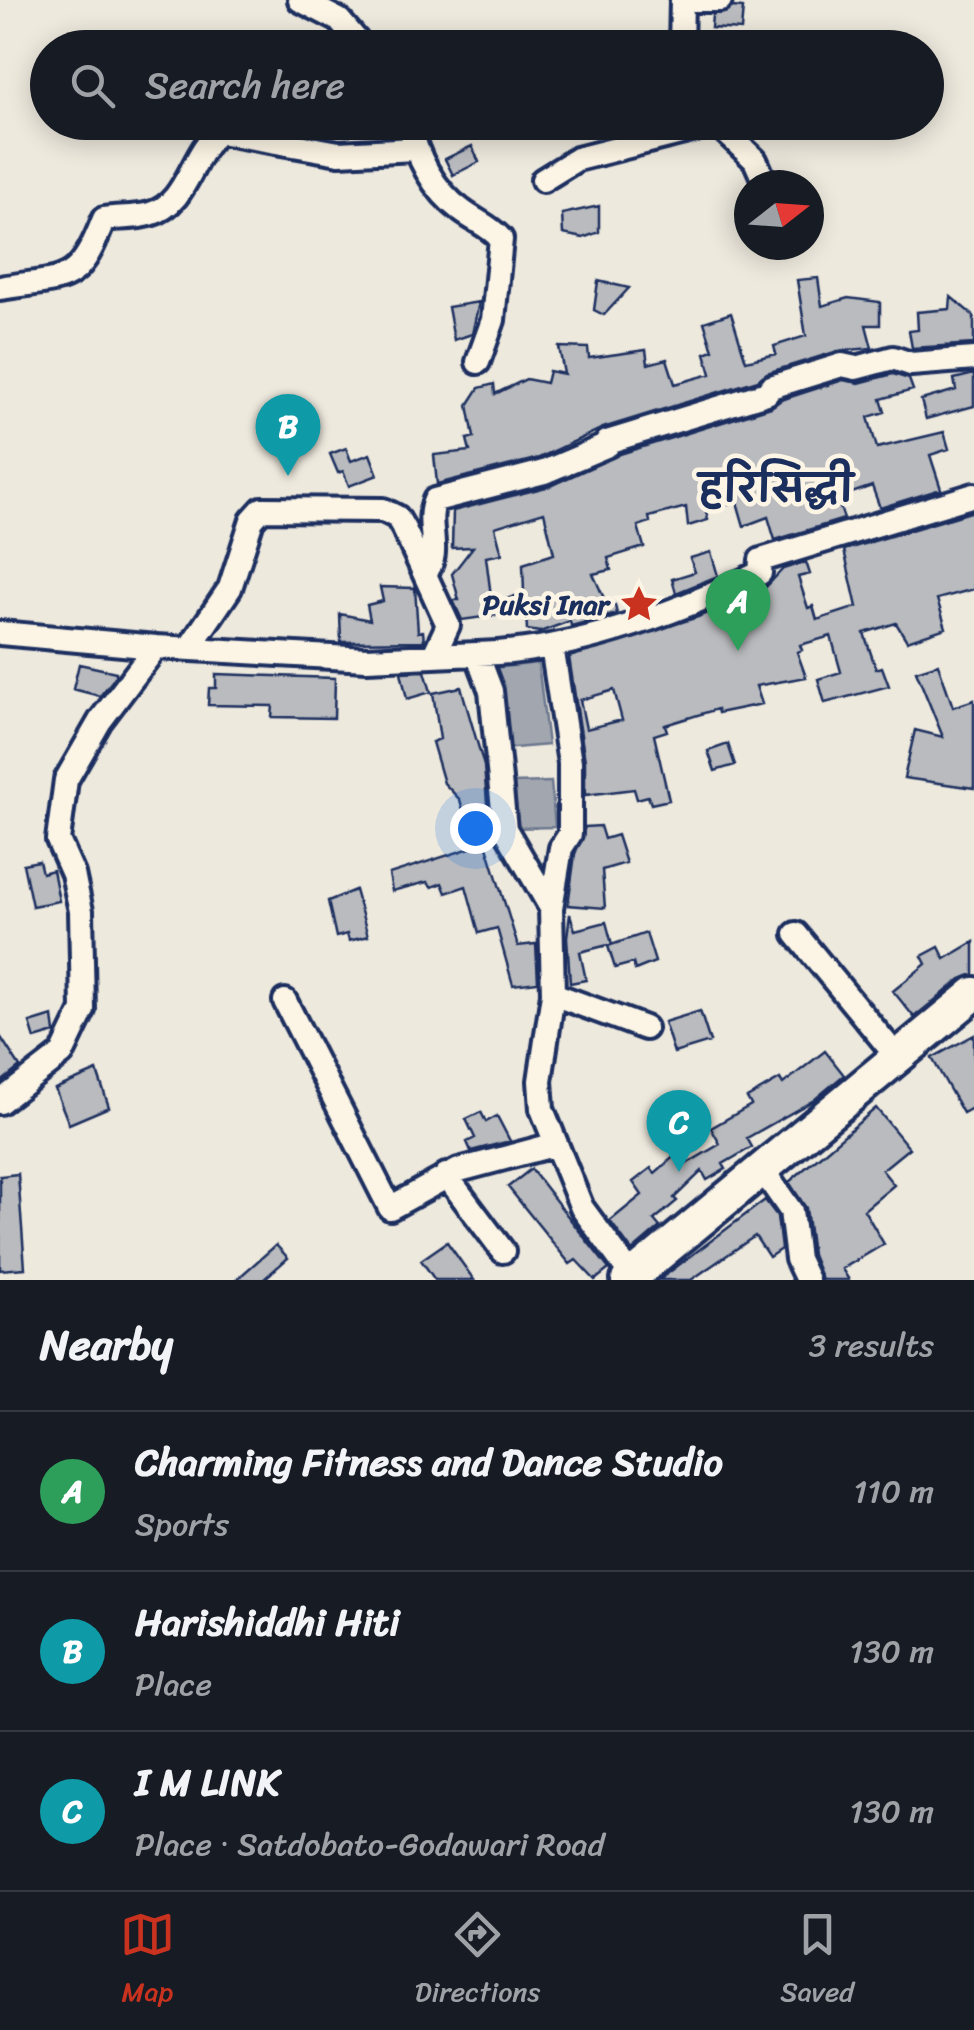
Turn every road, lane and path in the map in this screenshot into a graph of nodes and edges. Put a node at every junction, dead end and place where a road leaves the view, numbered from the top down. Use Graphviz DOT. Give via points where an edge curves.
graph roads {
  1 [pos="300,0"];
  2 [pos="682,0"];
  3 [pos="720,0"];
  4 [pos="348,30"];
  5 [pos="682,30"];
  6 [pos="208,140"];
  7 [pos="265,140"];
  8 [pos="413,140"];
  9 [pos="650,140"];
  10 [pos="733,140"];
  11 [pos="415,150"];
  12 [pos="759,170"];
  13 [pos="543,180"];
  14 [pos="0,288"];
  15 [pos="974,359"];
  16 [pos="478,362"];
  17 [pos="974,495"];
  18 [pos="425,574"];
  19 [pos="0,633"];
  20 [pos="552,646"];
  21 [pos="156,647"];
  22 [pos="190,647"];
  23 [pos="477,654"];
  24 [pos="434,655"];
  25 [pos="552,908"];
  26 [pos="796,934"];
  27 [pos="553,994"];
  28 [pos="974,994"];
  29 [pos="285,1001"];
  30 [pos="645,1028"];
  31 [pos="898,1058"];
  32 [pos="0,1102"];
  33 [pos="553,1145"];
  34 [pos="764,1172"];
  35 [pos="446,1176"];
  36 [pos="503,1251"];
  37 [pos="632,1279"];
  38 [pos="807,1280"];
  1 -- 4 [label="street"];
  2 -- 3 [label="street"];
  2 -- 5 [label="street"];
  6 -- 14 [label="street" via="164,209 104,220 79,269 44,284"];
  7 -- 11 [label="street" via="340,153"];
  8 -- 11 [label="street"];
  9 -- 13 [label="street" via="578,159"];
  10 -- 12 [label="street"];
  11 -- 16 [label="street" via="458,209 500,239 493,320"];
  15 -- 18 [label="street" via="911,364 894,358 822,368 767,393 608,442 544,472 445,496 431,509 434,558"];
  17 -- 20 [label="street" via="761,560 760,573 726,589"];
  18 -- 22 [label="street" via="397,517 383,510 262,510 252,520 230,588"];
  18 -- 24 [label="street" via="448,625"];
  19 -- 21 [label="street"];
  20 -- 23 [label="street"];
  20 -- 25 [label="street" via="570,763 570,834 561,848"];
  21 -- 22 [label="street"];
  21 -- 32 [label="street" via="66,780 58,840 81,911 82,1010 62,1054"];
  22 -- 24 [label="street" via="367,660"];
  23 -- 24 [label="street"];
  23 -- 25 [label="street" via="491,690 505,829"];
  25 -- 27 [label="street"];
  26 -- 31 [label="street"];
  27 -- 30 [label="street"];
  27 -- 33 [label="street" via="540,1081"];
  28 -- 31 [label="street"];
  29 -- 35 [label="street" via="386,1206 400,1206"];
  31 -- 34 [label="street"];
  33 -- 35 [label="street"];
  33 -- 37 [label="street" via="582,1208"];
  34 -- 37 [label="street"];
  34 -- 38 [label="street" via="791,1210 797,1259"];
  35 -- 36 [label="street"];
}
